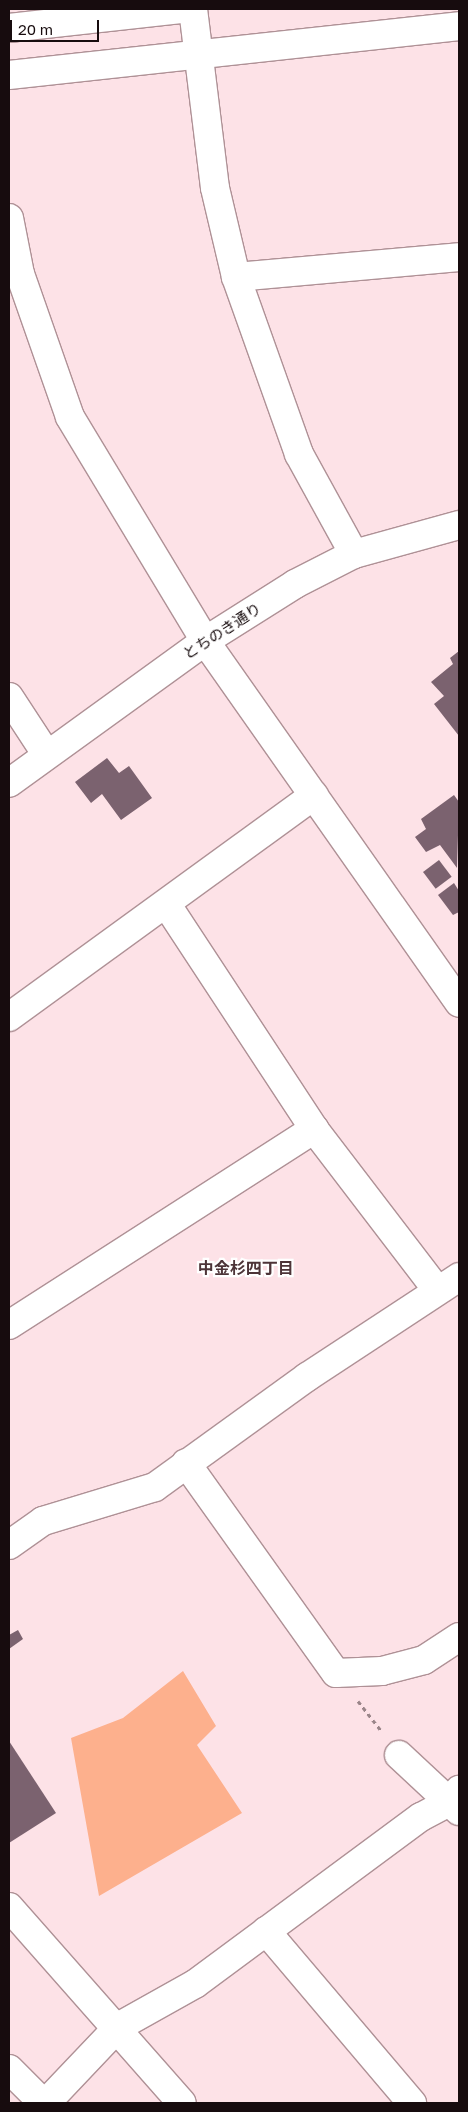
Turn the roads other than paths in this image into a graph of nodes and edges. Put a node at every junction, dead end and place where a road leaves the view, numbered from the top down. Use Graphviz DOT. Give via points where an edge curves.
graph roads {
  1 [pos="181,9"];
  2 [pos="193,9"];
  3 [pos="459,26"];
  4 [pos="9,28"];
  5 [pos="199,56"];
  6 [pos="9,75"];
  7 [pos="9,218"];
  8 [pos="459,258"];
  9 [pos="236,277"];
  10 [pos="459,525"];
  11 [pos="354,554"];
  12 [pos="205,641"];
  13 [pos="9,697"];
  14 [pos="47,755"];
  15 [pos="9,782"];
  16 [pos="314,796"];
  17 [pos="167,905"];
  18 [pos="459,1003"];
  19 [pos="9,1017"];
  20 [pos="314,1129"];
  21 [pos="448,1284"];
  22 [pos="9,1324"];
  23 [pos="186,1463"];
  24 [pos="9,1545"];
  25 [pos="459,1636"];
  26 [pos="399,1755"];
  27 [pos="455,1801"];
  28 [pos="9,1907"];
  29 [pos="266,1931"];
  30 [pos="118,2027"];
  31 [pos="9,2069"];
  32 [pos="44,2103"];
  33 [pos="182,2103"];
  34 [pos="412,2103"];
  1 -- 4 [label="street"];
  2 -- 5 [label="street"];
  3 -- 5 [label="street"];
  5 -- 6 [label="street"];
  5 -- 9 [label="street" via="215,188"];
  7 -- 12 [label="street" via="20,274 70,416"];
  8 -- 9 [label="street"];
  9 -- 11 [label="street" via="270,381 300,454"];
  10 -- 11 [label="street, とちのき通り"];
  11 -- 12 [label="street, とちのき通り" via="296,584"];
  12 -- 14 [label="street, とちのき通り"];
  12 -- 16 [label="street"];
  13 -- 14 [label="street"];
  14 -- 15 [label="street, とちのき通り"];
  16 -- 17 [label="street"];
  16 -- 18 [label="street"];
  17 -- 19 [label="street"];
  17 -- 20 [label="street"];
  20 -- 21 [label="street"];
  20 -- 22 [label="street"];
  21 -- 23 [label="street"];
  23 -- 24 [label="street" via="155,1487 43,1522"];
  23 -- 25 [label="street" via="336,1673 382,1671 424,1660"];
  26 -- 27 [label="street"];
  27 -- 29 [label="street" via="421,1818"];
  28 -- 30 [label="street"];
  29 -- 30 [label="street" via="195,1984"];
  29 -- 34 [label="street"];
  30 -- 32 [label="street"];
  30 -- 33 [label="street"];
  31 -- 32 [label="street"];
}
